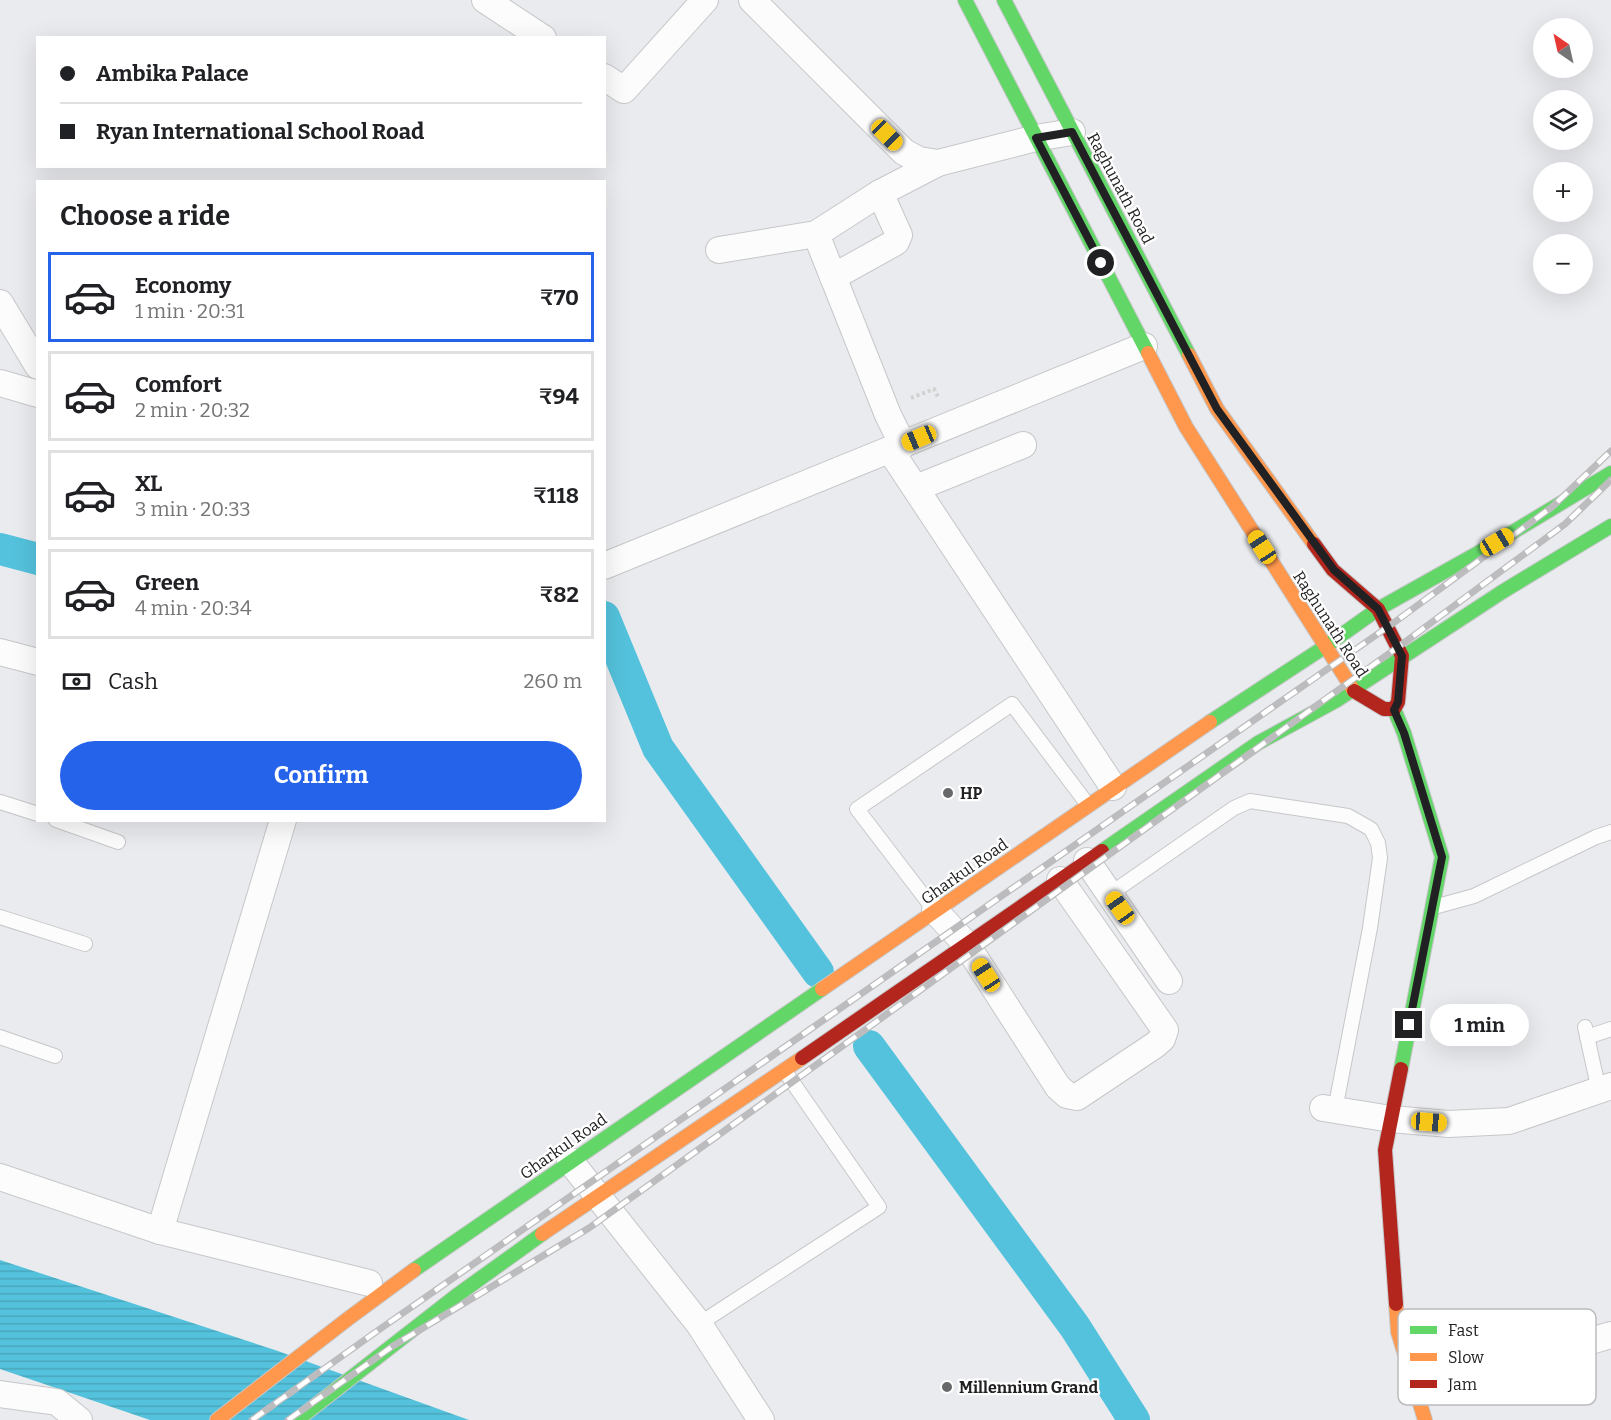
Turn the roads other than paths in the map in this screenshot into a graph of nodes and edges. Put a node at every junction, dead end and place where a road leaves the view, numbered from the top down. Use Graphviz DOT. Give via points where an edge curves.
graph roads {
  1 [pos="485,0"];
  2 [pos="705,0"];
  3 [pos="752,0"];
  4 [pos="965,0"];
  5 [pos="1004,0"];
  6 [pos="540,36"];
  7 [pos="606,78"];
  8 [pos="1072,132"];
  9 [pos="1036,138"];
  10 [pos="938,163"];
  11 [pos="880,194"];
  12 [pos="816,234"];
  13 [pos="719,250"];
  14 [pos="833,277"];
  15 [pos="0,303"];
  16 [pos="1144,346"];
  17 [pos="36,363"];
  18 [pos="0,382"];
  19 [pos="36,393"];
  20 [pos="1217,409"];
  21 [pos="1186,427"];
  22 [pos="1023,445"];
  23 [pos="897,447"];
  24 [pos="1611,473"];
  25 [pos="916,488"];
  26 [pos="1611,526"];
  27 [pos="606,565"];
  28 [pos="1378,609"];
  29 [pos="1326,646"];
  30 [pos="0,652"];
  31 [pos="1402,656"];
  32 [pos="36,661"];
  33 [pos="1352,689"];
  34 [pos="1394,710"];
  35 [pos="1113,788"];
  36 [pos="0,801"];
  37 [pos="1088,805"];
  38 [pos="36,813"];
  39 [pos="62,822"];
  40 [pos="282,822"];
  41 [pos="1611,832"];
  42 [pos="118,842"];
  43 [pos="1087,861"];
  44 [pos="1060,879"];
  45 [pos="1110,894"];
  46 [pos="1432,908"];
  47 [pos="935,911"];
  48 [pos="0,917"];
  49 [pos="85,944"];
  50 [pos="966,944"];
  51 [pos="1169,981"];
  52 [pos="1611,1029"];
  53 [pos="0,1037"];
  54 [pos="55,1056"];
  55 [pos="784,1070"];
  56 [pos="1605,1089"];
  57 [pos="1329,1109"];
  58 [pos="1391,1119"];
  59 [pos="570,1161"];
  60 [pos="0,1177"];
  61 [pos="597,1196"];
  62 [pos="160,1231"];
  63 [pos="376,1288"];
  64 [pos="699,1324"];
  65 [pos="1398,1332"];
  66 [pos="1611,1335"];
  67 [pos="1596,1339"];
  68 [pos="0,1394"];
  69 [pos="1420,1405"];
  70 [pos="79,1420"];
  71 [pos="217,1420"];
  72 [pos="297,1420"];
  73 [pos="761,1420"];
  74 [pos="1425,1420"];
  1 -- 6 [label="street"];
  2 -- 7 [label="street" via="624,90"];
  3 -- 10 [label="street" via="904,152"];
  4 -- 9 [label="main road, Raghunath Road"];
  5 -- 8 [label="main road, Raghunath Road"];
  8 -- 9 [label="street"];
  8 -- 20 [label="main road, Raghunath Road"];
  9 -- 10 [label="street"];
  9 -- 16 [label="main road, Raghunath Road"];
  10 -- 11 [label="street"];
  11 -- 12 [label="street"];
  11 -- 14 [label="street" via="899,235 896,242"];
  12 -- 13 [label="street"];
  12 -- 14 [label="street"];
  14 -- 23 [label="street"];
  15 -- 17 [label="street"];
  16 -- 21 [label="main road, Raghunath Road"];
  16 -- 23 [label="street"];
  18 -- 19 [label="street"];
  20 -- 21 [label="main road"];
  20 -- 28 [label="main road, Raghunath Road" via="1334,570"];
  21 -- 29 [label="main road, Raghunath Road"];
  22 -- 25 [label="street"];
  23 -- 25 [label="street"];
  23 -- 27 [label="street"];
  24 -- 28 [label="main road, Gharkul Road"];
  25 -- 35 [label="street"];
  26 -- 31 [label="main road"];
  28 -- 29 [label="main road, Gharkul Road"];
  28 -- 31 [label="main road, Raghunath Road"];
  29 -- 33 [label="main road, Raghunath Road"];
  29 -- 35 [label="main road, Gharkul Road"];
  30 -- 32 [label="street"];
  31 -- 33 [label="main road"];
  31 -- 34 [label="main road"];
  33 -- 34 [label="main road, Raghunath Road" via="1384,709"];
  33 -- 43 [label="main road" via="1258,743"];
  34 -- 46 [label="main road" via="1442,857"];
  35 -- 37 [label="main road, Gharkul Road"];
  36 -- 38 [label="lane"];
  37 -- 47 [label="main road, Gharkul Road"];
  37 -- 47 [label="lane" via="1012,704 857,809"];
  39 -- 42 [label="lane"];
  40 -- 62 [label="street"];
  41 -- 46 [label="lane" via="1474,896"];
  43 -- 44 [label="main road"];
  43 -- 45 [label="street"];
  44 -- 50 [label="main road"];
  44 -- 50 [label="street" via="1165,1030 1155,1045 1077,1097 1067,1095"];
  45 -- 51 [label="street"];
  45 -- 57 [label="lane" via="1234,808 1250,801 1348,816 1371,829 1380,858 1370,928"];
  46 -- 58 [label="main road"];
  47 -- 50 [label="street"];
  47 -- 59 [label="main road, Gharkul Road"];
  48 -- 49 [label="lane"];
  50 -- 55 [label="main road"];
  52 -- 56 [label="lane" via="1586,1032"];
  53 -- 54 [label="lane"];
  55 -- 61 [label="main road"];
  55 -- 64 [label="lane" via="879,1207"];
  56 -- 58 [label="street" via="1509,1121 1449,1124"];
  57 -- 58 [label="street"];
  58 -- 65 [label="main road" via="1385,1150"];
  59 -- 61 [label="street"];
  59 -- 63 [label="main road, Gharkul Road"];
  60 -- 62 [label="street"];
  61 -- 64 [label="street"];
  61 -- 72 [label="main road" via="456,1296"];
  62 -- 63 [label="street"];
  63 -- 71 [label="main road, Gharkul Road" via="349,1318"];
  64 -- 73 [label="street"];
  66 -- 67 [label="street"];
  68 -- 70 [label="street" via="57,1402"];
  69 -- 74 [label="main road"];
}
